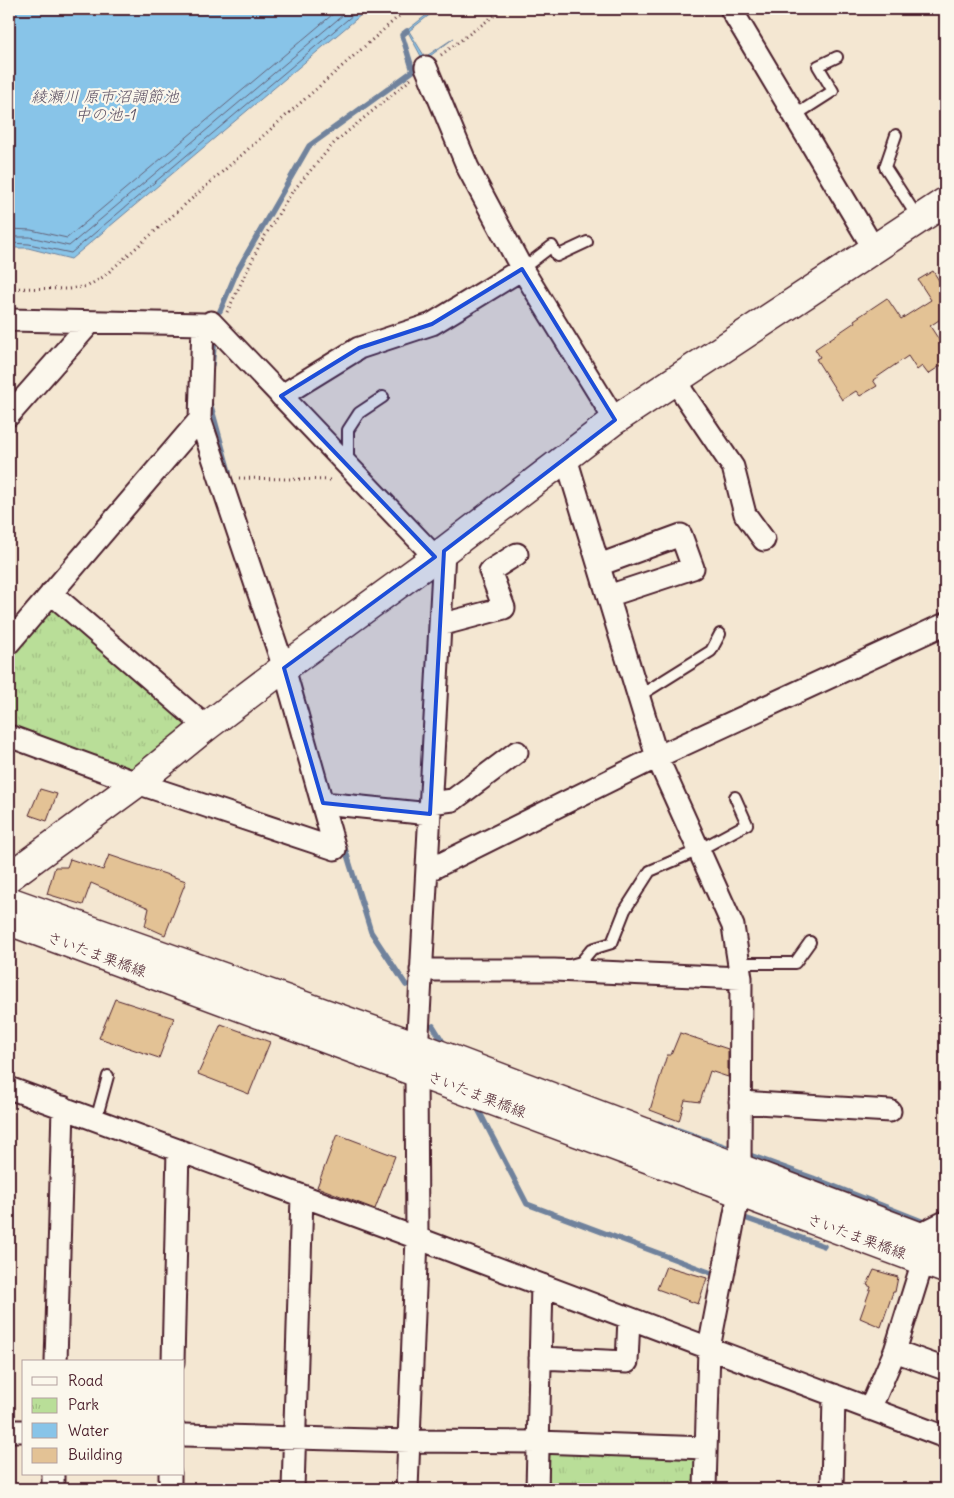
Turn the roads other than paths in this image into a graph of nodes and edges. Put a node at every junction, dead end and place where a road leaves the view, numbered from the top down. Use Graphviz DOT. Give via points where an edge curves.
graph roads {
  1 [pos="730,9"];
  2 [pos="837,57"];
  3 [pos="426,67"];
  4 [pos="794,116"];
  5 [pos="896,135"];
  6 [pos="945,202"];
  7 [pos="918,219"];
  8 [pos="587,242"];
  9 [pos="874,248"];
  10 [pos="522,269"];
  11 [pos="9,320"];
  12 [pos="211,322"];
  13 [pos="90,323"];
  14 [pos="675,381"];
  15 [pos="281,396"];
  16 [pos="384,396"];
  17 [pos="9,415"];
  18 [pos="200,419"];
  19 [pos="615,420"];
  20 [pos="566,458"];
  21 [pos="354,473"];
  22 [pos="764,540"];
  23 [pos="439,554"];
  24 [pos="517,554"];
  25 [pos="598,565"];
  26 [pos="51,593"];
  27 [pos="608,596"];
  28 [pos="945,624"];
  29 [pos="440,625"];
  30 [pos="720,634"];
  31 [pos="9,643"];
  32 [pos="288,665"];
  33 [pos="639,696"];
  34 [pos="206,727"];
  35 [pos="9,736"];
  36 [pos="517,752"];
  37 [pos="658,757"];
  38 [pos="137,783"];
  39 [pos="735,797"];
  40 [pos="329,804"];
  41 [pos="430,809"];
  42 [pos="699,850"];
  43 [pos="427,870"];
  44 [pos="9,877"];
  45 [pos="9,901"];
  46 [pos="9,921"];
  47 [pos="810,942"];
  48 [pos="421,970"];
  49 [pos="554,970"];
  50 [pos="740,970"];
  51 [pos="417,1059"];
  52 [pos="108,1076"];
  53 [pos="9,1088"];
  54 [pos="740,1102"];
  55 [pos="62,1108"];
  56 [pos="890,1111"];
  57 [pos="96,1120"];
  58 [pos="178,1150"];
  59 [pos="302,1196"];
  60 [pos="737,1197"];
  61 [pos="945,1222"];
  62 [pos="417,1238"];
  63 [pos="945,1246"];
  64 [pos="929,1255"];
  65 [pos="542,1285"];
  66 [pos="629,1318"];
  67 [pos="709,1348"];
  68 [pos="895,1350"];
  69 [pos="540,1358"];
  70 [pos="56,1360"];
  71 [pos="172,1360"];
  72 [pos="945,1369"];
  73 [pos="834,1395"];
  74 [pos="870,1409"];
  75 [pos="9,1431"];
  76 [pos="22,1431"];
  77 [pos="185,1435"];
  78 [pos="294,1437"];
  79 [pos="945,1437"];
  80 [pos="410,1441"];
  81 [pos="538,1442"];
  82 [pos="706,1448"];
  83 [pos="53,1476"];
  84 [pos="170,1476"];
  85 [pos="53,1489"];
  86 [pos="170,1489"];
  87 [pos="293,1489"];
  88 [pos="407,1489"];
  89 [pos="537,1489"];
  90 [pos="705,1489"];
  91 [pos="832,1489"];
  1 -- 4 [label="street"];
  2 -- 4 [label="lane" via="818,66 833,91"];
  3 -- 10 [label="street" via="468,168"];
  4 -- 9 [label="street"];
  5 -- 7 [label="lane" via="885,167"];
  6 -- 7 [label="main road"];
  7 -- 9 [label="main road"];
  8 -- 10 [label="lane" via="557,256 552,246"];
  9 -- 14 [label="main road"];
  10 -- 15 [label="street" via="432,324 359,348"];
  10 -- 19 [label="street"];
  11 -- 13 [label="street"];
  12 -- 15 [label="street"];
  13 -- 17 [label="street"];
  13 -- 18 [label="street" via="203,324"];
  14 -- 19 [label="main road"];
  14 -- 22 [label="street" via="734,467 745,514"];
  15 -- 21 [label="street"];
  16 -- 21 [label="lane" via="359,413 348,430"];
  18 -- 26 [label="street"];
  18 -- 32 [label="street"];
  19 -- 20 [label="main road"];
  20 -- 23 [label="main road"];
  20 -- 25 [label="street"];
  21 -- 23 [label="street"];
  23 -- 29 [label="street"];
  23 -- 32 [label="main road"];
  24 -- 29 [label="street" via="490,570 504,608"];
  25 -- 27 [label="street"];
  25 -- 27 [label="street" via="681,535 693,568"];
  26 -- 31 [label="street"];
  26 -- 34 [label="street"];
  27 -- 33 [label="street"];
  28 -- 37 [label="street"];
  29 -- 41 [label="street"];
  30 -- 33 [label="lane" via="711,651"];
  32 -- 34 [label="main road"];
  32 -- 40 [label="street"];
  33 -- 37 [label="street"];
  34 -- 38 [label="main road"];
  35 -- 38 [label="street"];
  36 -- 41 [label="street" via="453,800"];
  37 -- 42 [label="street"];
  37 -- 43 [label="street"];
  38 -- 40 [label="street" via="335,849"];
  38 -- 44 [label="main road"];
  39 -- 42 [label="lane" via="747,824"];
  40 -- 41 [label="street"];
  41 -- 43 [label="street"];
  42 -- 49 [label="lane" via="650,871 625,910 612,943 592,949 582,962"];
  42 -- 50 [label="street" via="734,926"];
  43 -- 48 [label="street"];
  45 -- 51 [label="main road, さいたま栗橋線"];
  46 -- 51 [label="main road, さいたま栗橋線"];
  47 -- 50 [label="lane" via="795,962"];
  48 -- 49 [label="street"];
  48 -- 51 [label="street"];
  49 -- 50 [label="street"];
  50 -- 54 [label="street"];
  51 -- 60 [label="main road, さいたま栗橋線"];
  51 -- 62 [label="street"];
  52 -- 57 [label="lane"];
  53 -- 55 [label="street"];
  54 -- 56 [label="street"];
  54 -- 60 [label="street"];
  55 -- 57 [label="street"];
  55 -- 70 [label="street"];
  57 -- 58 [label="street"];
  58 -- 59 [label="street"];
  58 -- 71 [label="street"];
  59 -- 62 [label="street"];
  59 -- 78 [label="street"];
  60 -- 64 [label="main road, さいたま栗橋線"];
  60 -- 67 [label="street"];
  61 -- 64 [label="street"];
  62 -- 65 [label="street"];
  62 -- 80 [label="street"];
  63 -- 64 [label="main road, さいたま栗橋線"];
  64 -- 68 [label="street"];
  65 -- 66 [label="street"];
  65 -- 69 [label="street"];
  66 -- 67 [label="street"];
  66 -- 69 [label="street" via="627,1362"];
  67 -- 73 [label="street"];
  67 -- 82 [label="street"];
  68 -- 72 [label="street"];
  68 -- 74 [label="street"];
  69 -- 81 [label="street"];
  73 -- 74 [label="street"];
  73 -- 91 [label="street"];
  74 -- 79 [label="street"];
  75 -- 76 [label="street"];
  77 -- 78 [label="street"];
  78 -- 80 [label="street"];
  78 -- 87 [label="street"];
  80 -- 81 [label="street"];
  80 -- 88 [label="street"];
  81 -- 82 [label="street"];
  81 -- 89 [label="street"];
  82 -- 90 [label="street"];
  83 -- 85 [label="street"];
  84 -- 86 [label="street"];
}
